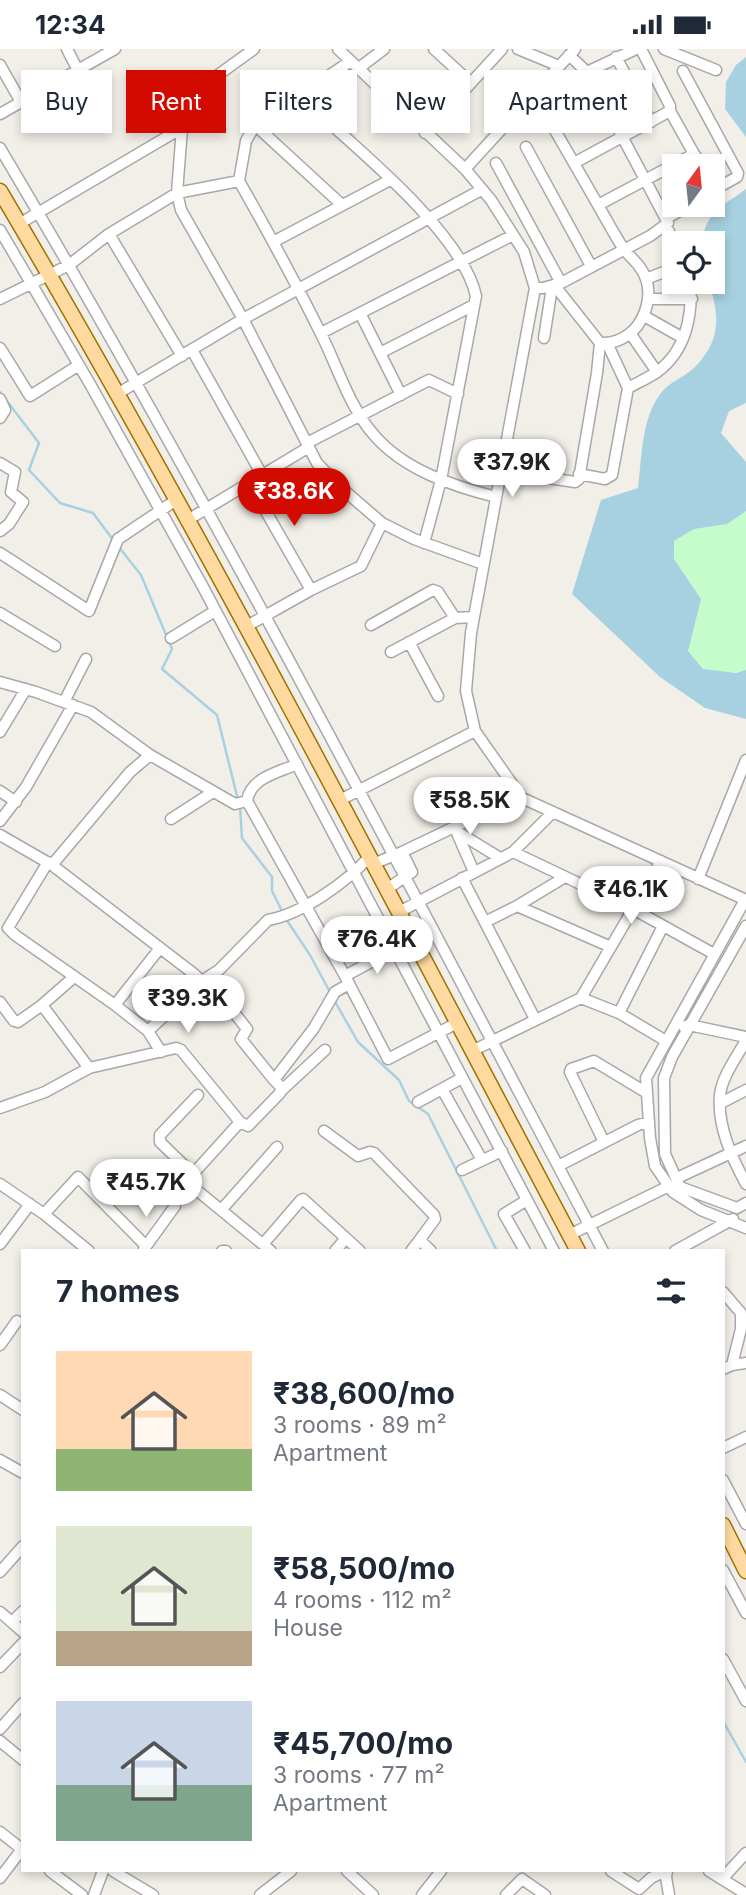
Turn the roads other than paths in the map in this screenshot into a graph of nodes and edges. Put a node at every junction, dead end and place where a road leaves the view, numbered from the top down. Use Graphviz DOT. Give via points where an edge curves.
graph roads {
  1 [pos="67,49"];
  2 [pos="115,49"];
  3 [pos="254,49"];
  4 [pos="338,49"];
  5 [pos="384,49"];
  6 [pos="434,49"];
  7 [pos="502,49"];
  8 [pos="518,49"];
  9 [pos="638,49"];
  10 [pos="664,49"];
  11 [pos="572,52"];
  12 [pos="616,57"];
  13 [pos="355,64"];
  14 [pos="0,65"];
  15 [pos="559,66"];
  16 [pos="78,70"];
  17 [pos="226,70"];
  18 [pos="344,70"];
  19 [pos="586,70"];
  20 [pos="591,70"];
  21 [pos="623,70"];
  22 [pos="716,70"];
  23 [pos="683,71"];
  24 [pos="371,80"];
  25 [pos="471,83"];
  26 [pos="21,102"];
  27 [pos="670,111"];
  28 [pos="0,114"];
  29 [pos="652,121"];
  30 [pos="174,133"];
  31 [pos="182,133"];
  32 [pos="250,133"];
  33 [pos="264,133"];
  34 [pos="339,133"];
  35 [pos="425,133"];
  36 [pos="557,133"];
  37 [pos="621,133"];
  38 [pos="630,133"];
  39 [pos="623,137"];
  40 [pos="526,147"];
  41 [pos="0,148"];
  42 [pos="694,154"];
  43 [pos="496,163"];
  44 [pos="574,163"];
  45 [pos="466,169"];
  46 [pos="662,171"];
  47 [pos="390,180"];
  48 [pos="646,180"];
  49 [pos="239,181"];
  50 [pos="725,182"];
  51 [pos="481,190"];
  52 [pos="0,191"];
  53 [pos="177,193"];
  54 [pos="342,205"];
  55 [pos="598,205"];
  56 [pos="38,213"];
  57 [pos="674,217"];
  58 [pos="429,218"];
  59 [pos="667,222"];
  60 [pos="19,224"];
  61 [pos="670,231"];
  62 [pos="1,233"];
  63 [pos="110,234"];
  64 [pos="513,235"];
  65 [pos="273,242"];
  66 [pos="624,249"];
  67 [pos="462,260"];
  68 [pos="69,265"];
  69 [pos="591,266"];
  70 [pos="49,273"];
  71 [pos="662,273"];
  72 [pos="646,279"];
  73 [pos="30,282"];
  74 [pos="556,285"];
  75 [pos="535,288"];
  76 [pos="298,289"];
  77 [pos="691,294"];
  78 [pos="0,299"];
  79 [pos="648,299"];
  80 [pos="692,299"];
  81 [pos="474,306"];
  82 [pos="360,313"];
  83 [pos="644,316"];
  84 [pos="243,319"];
  85 [pos="321,333"];
  86 [pos="630,333"];
  87 [pos="544,338"];
  88 [pos="683,338"];
  89 [pos="603,343"];
  90 [pos="0,348"];
  91 [pos="187,353"];
  92 [pos="380,353"];
  93 [pos="79,365"];
  94 [pos="657,372"];
  95 [pos="135,384"];
  96 [pos="628,388"];
  97 [pos="117,394"];
  98 [pos="458,394"];
  99 [pos="401,395"];
  100 [pos="0,399"];
  101 [pos="360,416"];
  102 [pos="0,418"];
  103 [pos="308,445"];
  104 [pos="0,463"];
  105 [pos="501,471"];
  106 [pos="579,474"];
  107 [pos="262,475"];
  108 [pos="441,480"];
  109 [pos="249,482"];
  110 [pos="496,498"];
  111 [pos="176,501"];
  112 [pos="205,508"];
  113 [pos="160,510"];
  114 [pos="186,521"];
  115 [pos="382,523"];
  116 [pos="3,525"];
  117 [pos="424,543"];
  118 [pos="0,553"];
  119 [pos="483,564"];
  120 [pos="311,590"];
  121 [pos="215,611"];
  122 [pos="0,613"];
  123 [pos="264,616"];
  124 [pos="474,617"];
  125 [pos="455,618"];
  126 [pos="371,625"];
  127 [pos="245,627"];
  128 [pos="172,638"];
  129 [pos="409,642"];
  130 [pos="55,646"];
  131 [pos="391,652"];
  132 [pos="86,659"];
  133 [pos="0,682"];
  134 [pos="26,689"];
  135 [pos="438,695"];
  136 [pos="68,704"];
  137 [pos="475,731"];
  138 [pos="0,732"];
  139 [pos="150,755"];
  140 [pos="746,760"];
  141 [pos="298,764"];
  142 [pos="514,787"];
  143 [pos="0,791"];
  144 [pos="358,791"];
  145 [pos="213,792"];
  146 [pos="340,800"];
  147 [pos="16,802"];
  148 [pos="242,802"];
  149 [pos="553,812"];
  150 [pos="171,818"];
  151 [pos="0,821"];
  152 [pos="455,829"];
  153 [pos="0,835"];
  154 [pos="513,852"];
  155 [pos="397,853"];
  156 [pos="500,859"];
  157 [pos="372,860"];
  158 [pos="661,862"];
  159 [pos="50,864"];
  160 [pos="474,872"];
  161 [pos="354,875"];
  162 [pos="404,876"];
  163 [pos="565,877"];
  164 [pos="462,878"];
  165 [pos="698,879"];
  166 [pos="387,889"];
  167 [pos="745,900"];
  168 [pos="418,902"];
  169 [pos="306,905"];
  170 [pos="517,906"];
  171 [pos="633,909"];
  172 [pos="399,912"];
  173 [pos="378,918"];
  174 [pos="485,922"];
  175 [pos="4,925"];
  176 [pos="663,926"];
  177 [pos="746,926"];
  178 [pos="328,946"];
  179 [pos="611,947"];
  180 [pos="160,948"];
  181 [pos="395,949"];
  182 [pos="714,954"];
  183 [pos="74,977"];
  184 [pos="347,980"];
  185 [pos="202,981"];
  186 [pos="581,997"];
  187 [pos="0,1002"];
  188 [pos="42,1005"];
  189 [pos="115,1005"];
  190 [pos="619,1013"];
  191 [pos="535,1019"];
  192 [pos="457,1023"];
  193 [pos="689,1025"];
  194 [pos="148,1031"];
  195 [pos="439,1032"];
  196 [pos="668,1037"];
  197 [pos="746,1039"];
  198 [pos="492,1042"];
  199 [pos="325,1050"];
  200 [pos="472,1051"];
  201 [pos="161,1052"];
  202 [pos="89,1068"];
  203 [pos="462,1078"];
  204 [pos="646,1078"];
  205 [pos="664,1078"];
  206 [pos="274,1080"];
  207 [pos="442,1089"];
  208 [pos="282,1090"];
  209 [pos="746,1090"];
  210 [pos="647,1093"];
  211 [pos="198,1095"];
  212 [pos="418,1102"];
  213 [pos="720,1103"];
  214 [pos="0,1108"];
  215 [pos="240,1122"];
  216 [pos="649,1122"];
  217 [pos="324,1131"];
  218 [pos="604,1142"];
  219 [pos="746,1146"];
  220 [pos="277,1147"];
  221 [pos="502,1151"];
  222 [pos="732,1153"];
  223 [pos="482,1160"];
  224 [pos="558,1166"];
  225 [pos="462,1170"];
  226 [pos="193,1174"];
  227 [pos="673,1182"];
  228 [pos="0,1184"];
  229 [pos="746,1184"];
  230 [pos="527,1199"];
  231 [pos="30,1205"];
  232 [pos="742,1205"];
  233 [pos="175,1206"];
  234 [pos="222,1209"];
  235 [pos="44,1215"];
  236 [pos="733,1221"];
  237 [pos="589,1226"];
  238 [pos="746,1228"];
  239 [pos="569,1235"];
  240 [pos="346,1238"];
  241 [pos="0,1244"];
  242 [pos="268,1247"];
  243 [pos="414,1247"];
  244 [pos="86,1249"];
  245 [pos="144,1249"];
  246 [pos="337,1249"];
  247 [pos="358,1249"];
  248 [pos="429,1249"];
  249 [pos="525,1249"];
  250 [pos="553,1249"];
  251 [pos="577,1249"];
  252 [pos="602,1249"];
  253 [pos="679,1249"];
  254 [pos="725,1294"];
  255 [pos="17,1321"];
  256 [pos="0,1345"];
  257 [pos="746,1363"];
  258 [pos="726,1366"];
  259 [pos="0,1395"];
  260 [pos="21,1408"];
  261 [pos="746,1437"];
  262 [pos="725,1447"];
  263 [pos="0,1460"];
  264 [pos="21,1472"];
  265 [pos="725,1484"];
  266 [pos="746,1524"];
  267 [pos="725,1529"];
  268 [pos="21,1548"];
  269 [pos="746,1571"];
  270 [pos="0,1572"];
  271 [pos="725,1574"];
  272 [pos="0,1612"];
  273 [pos="21,1613"];
  274 [pos="746,1613"];
  275 [pos="12,1622"];
  276 [pos="21,1630"];
  277 [pos="21,1645"];
  278 [pos="725,1663"];
  279 [pos="0,1667"];
  280 [pos="746,1701"];
  281 [pos="21,1705"];
  282 [pos="0,1729"];
  283 [pos="0,1741"];
  284 [pos="21,1759"];
  285 [pos="0,1832"];
  286 [pos="21,1848"];
  287 [pos="21,1850"];
  288 [pos="746,1853"];
  289 [pos="51,1872"];
  290 [pos="100,1872"];
  291 [pos="115,1872"];
  292 [pos="289,1872"];
  293 [pos="348,1872"];
  294 [pos="440,1872"];
  295 [pos="613,1872"];
  296 [pos="664,1872"];
  297 [pos="666,1872"];
  298 [pos="711,1872"];
  299 [pos="0,1878"];
  300 [pos="722,1879"];
  301 [pos="746,1894"];
  302 [pos="82,1895"];
  303 [pos="94,1895"];
  304 [pos="153,1895"];
  305 [pos="260,1895"];
  306 [pos="373,1895"];
  307 [pos="422,1895"];
  308 [pos="506,1895"];
  309 [pos="545,1895"];
  310 [pos="669,1895"];
  1 -- 16 [label="street"];
  2 -- 16 [label="street"];
  3 -- 17 [label="street"];
  4 -- 13 [label="street"];
  5 -- 13 [label="street"];
  6 -- 25 [label="street"];
  7 -- 25 [label="street"];
  8 -- 15 [label="street"];
  9 -- 12 [label="street"];
  9 -- 27 [label="street"];
  10 -- 22 [label="street"];
  11 -- 15 [label="street"];
  11 -- 19 [label="street"];
  12 -- 20 [label="street"];
  12 -- 21 [label="street"];
  13 -- 18 [label="street"];
  13 -- 24 [label="street"];
  14 -- 26 [label="street"];
  15 -- 45 [label="street"];
  23 -- 50 [label="street" via="738,173"];
  26 -- 28 [label="street"];
  27 -- 29 [label="street"];
  27 -- 42 [label="street"];
  30 -- 56 [label="street"];
  31 -- 53 [label="street"];
  32 -- 49 [label="street"];
  33 -- 54 [label="street"];
  34 -- 47 [label="street"];
  35 -- 45 [label="street"];
  36 -- 44 [label="street"];
  37 -- 39 [label="street"];
  38 -- 39 [label="street"];
  39 -- 44 [label="street"];
  39 -- 48 [label="street"];
  40 -- 69 [label="street"];
  41 -- 56 [label="street"];
  43 -- 74 [label="street"];
  44 -- 55 [label="street"];
  45 -- 51 [label="street"];
  46 -- 48 [label="street"];
  47 -- 54 [label="street"];
  47 -- 58 [label="street"];
  48 -- 55 [label="street"];
  48 -- 59 [label="street"];
  49 -- 53 [label="street"];
  49 -- 65 [label="street"];
  51 -- 58 [label="street"];
  51 -- 64 [label="street"];
  52 -- 60 [label="main road"];
  53 -- 63 [label="street"];
  53 -- 84 [label="street" via="181,210"];
  54 -- 65 [label="street"];
  55 -- 66 [label="street"];
  56 -- 60 [label="street"];
  56 -- 68 [label="street"];
  57 -- 59 [label="street"];
  58 -- 67 [label="street"];
  58 -- 76 [label="street"];
  59 -- 61 [label="street"];
  59 -- 66 [label="street"];
  60 -- 70 [label="main road"];
  62 -- 73 [label="street"];
  63 -- 68 [label="street"];
  63 -- 91 [label="street"];
  64 -- 67 [label="street"];
  64 -- 75 [label="street" via="524,252"];
  65 -- 76 [label="street"];
  66 -- 69 [label="street"];
  66 -- 72 [label="street"];
  67 -- 81 [label="street" via="473,281"];
  67 -- 82 [label="street"];
  68 -- 70 [label="street"];
  68 -- 95 [label="street"];
  69 -- 74 [label="street"];
  70 -- 73 [label="street"];
  70 -- 97 [label="main road"];
  71 -- 72 [label="street"];
  72 -- 79 [label="street"];
  73 -- 78 [label="street"];
  73 -- 93 [label="street"];
  74 -- 75 [label="street"];
  74 -- 87 [label="street"];
  74 -- 89 [label="street"];
  75 -- 105 [label="street"];
  76 -- 84 [label="street"];
  76 -- 85 [label="street"];
  77 -- 80 [label="street"];
  79 -- 80 [label="street"];
  79 -- 83 [label="street"];
  80 -- 88 [label="street"];
  81 -- 92 [label="street"];
  81 -- 98 [label="street"];
  82 -- 85 [label="street"];
  82 -- 92 [label="street"];
  83 -- 86 [label="street"];
  83 -- 88 [label="street"];
  84 -- 91 [label="street"];
  84 -- 103 [label="street"];
  85 -- 101 [label="street"];
  86 -- 89 [label="street"];
  86 -- 94 [label="street"];
  88 -- 94 [label="street"];
  89 -- 96 [label="street"];
  89 -- 106 [label="street"];
  90 -- 93 [label="street" via="30,396"];
  91 -- 95 [label="street"];
  91 -- 107 [label="street"];
  92 -- 99 [label="street"];
  93 -- 113 [label="street"];
  94 -- 96 [label="street"];
  95 -- 97 [label="street"];
  95 -- 112 [label="street"];
  96 -- 106 [label="street" via="611,475 605,479"];
  97 -- 111 [label="main road"];
  98 -- 99 [label="street" via="429,380"];
  98 -- 108 [label="street"];
  99 -- 101 [label="street"];
  100 -- 102 [label="street" via="5,410"];
  101 -- 103 [label="street"];
  101 -- 108 [label="street" via="384,445"];
  103 -- 107 [label="street"];
  103 -- 115 [label="street" via="338,486"];
  104 -- 116 [label="street" via="15,472 11,492 23,502"];
  105 -- 106 [label="street" via="575,481"];
  105 -- 110 [label="street"];
  107 -- 109 [label="street"];
  108 -- 110 [label="street"];
  108 -- 117 [label="street"];
  109 -- 112 [label="street"];
  109 -- 120 [label="street"];
  110 -- 119 [label="street"];
  111 -- 113 [label="street"];
  111 -- 114 [label="main road"];
  112 -- 114 [label="street"];
  112 -- 123 [label="street"];
  113 -- 118 [label="street" via="118,539 89,611"];
  113 -- 121 [label="street"];
  114 -- 127 [label="main road"];
  115 -- 117 [label="street"];
  115 -- 120 [label="street" via="361,566"];
  117 -- 119 [label="street"];
  119 -- 124 [label="street"];
  120 -- 123 [label="street"];
  121 -- 128 [label="street"];
  121 -- 141 [label="street"];
  122 -- 130 [label="street"];
  123 -- 127 [label="street"];
  123 -- 144 [label="street"];
  124 -- 125 [label="street"];
  124 -- 137 [label="street" via="466,691"];
  125 -- 126 [label="street" via="433,590"];
  125 -- 129 [label="street"];
  127 -- 146 [label="main road"];
  129 -- 131 [label="street"];
  129 -- 135 [label="street"];
  132 -- 136 [label="street"];
  133 -- 134 [label="street"];
  134 -- 136 [label="street"];
  134 -- 138 [label="street"];
  136 -- 139 [label="street" via="91,712"];
  136 -- 147 [label="street"];
  137 -- 142 [label="street"];
  137 -- 144 [label="street"];
  139 -- 145 [label="street"];
  139 -- 159 [label="street"];
  140 -- 165 [label="street"];
  141 -- 148 [label="street" via="257,781"];
  141 -- 161 [label="street"];
  142 -- 149 [label="street" via="522,797"];
  142 -- 152 [label="street"];
  143 -- 147 [label="street"];
  144 -- 146 [label="street"];
  144 -- 155 [label="street"];
  145 -- 148 [label="street"];
  145 -- 150 [label="street"];
  146 -- 157 [label="main road"];
  147 -- 151 [label="street"];
  148 -- 169 [label="street"];
  149 -- 154 [label="street"];
  149 -- 158 [label="street"];
  152 -- 155 [label="street"];
  152 -- 156 [label="street"];
  152 -- 160 [label="street"];
  153 -- 159 [label="street"];
  154 -- 156 [label="street"];
  154 -- 163 [label="street"];
  155 -- 157 [label="street"];
  155 -- 162 [label="street"];
  156 -- 160 [label="street"];
  157 -- 161 [label="street"];
  157 -- 166 [label="main road"];
  158 -- 165 [label="street"];
  158 -- 171 [label="street"];
  159 -- 175 [label="street"];
  159 -- 180 [label="street"];
  160 -- 164 [label="street"];
  161 -- 169 [label="street"];
  161 -- 173 [label="street"];
  162 -- 166 [label="street"];
  162 -- 168 [label="street"];
  163 -- 170 [label="street"];
  163 -- 171 [label="street"];
  164 -- 168 [label="street"];
  164 -- 174 [label="street"];
  165 -- 167 [label="street"];
  166 -- 172 [label="main road"];
  167 -- 182 [label="street"];
  168 -- 172 [label="street"];
  168 -- 198 [label="street"];
  169 -- 178 [label="street"];
  169 -- 185 [label="street" via="268,920"];
  170 -- 174 [label="street"];
  170 -- 179 [label="street"];
  171 -- 176 [label="street"];
  171 -- 179 [label="street"];
  172 -- 192 [label="main road"];
  173 -- 178 [label="street"];
  173 -- 181 [label="street"];
  174 -- 191 [label="street"];
  175 -- 183 [label="street"];
  176 -- 182 [label="street"];
  176 -- 190 [label="street"];
  177 -- 193 [label="street"];
  178 -- 184 [label="street"];
  179 -- 186 [label="street"];
  180 -- 185 [label="street"];
  180 -- 189 [label="street"];
  181 -- 184 [label="street"];
  181 -- 195 [label="street"];
  182 -- 196 [label="street"];
  183 -- 188 [label="street"];
  183 -- 189 [label="street"];
  184 -- 195 [label="street" via="388,1059"];
  184 -- 206 [label="street"];
  185 -- 194 [label="street"];
  185 -- 206 [label="street" via="239,1016 247,1029 241,1039"];
  186 -- 190 [label="street"];
  186 -- 191 [label="street"];
  187 -- 188 [label="street" via="18,1022"];
  188 -- 202 [label="street"];
  189 -- 194 [label="street"];
  190 -- 196 [label="street"];
  191 -- 198 [label="street"];
  192 -- 195 [label="street"];
  192 -- 200 [label="main road"];
  193 -- 196 [label="street"];
  193 -- 197 [label="street"];
  193 -- 205 [label="street"];
  194 -- 201 [label="street"];
  195 -- 203 [label="street"];
  196 -- 204 [label="street"];
  197 -- 213 [label="street" via="726,1077"];
  198 -- 200 [label="street"];
  198 -- 224 [label="street"];
  199 -- 208 [label="street"];
  200 -- 239 [label="main road"];
  201 -- 202 [label="street"];
  201 -- 215 [label="street" via="181,1050"];
  202 -- 214 [label="street" via="45,1092"];
  203 -- 207 [label="street"];
  203 -- 221 [label="street"];
  204 -- 205 [label="street"];
  204 -- 210 [label="street"];
  205 -- 227 [label="street" via="665,1154"];
  206 -- 208 [label="street"];
  207 -- 212 [label="street"];
  207 -- 223 [label="street"];
  208 -- 215 [label="street" via="248,1125"];
  209 -- 213 [label="street"];
  210 -- 216 [label="street"];
  210 -- 218 [label="street" via="594,1061 571,1069"];
  211 -- 226 [label="street" via="159,1138"];
  213 -- 222 [label="street"];
  215 -- 226 [label="street"];
  216 -- 218 [label="street"];
  216 -- 227 [label="street" via="655,1166"];
  217 -- 243 [label="street" via="358,1156 374,1153 434,1215"];
  218 -- 224 [label="street"];
  219 -- 222 [label="street"];
  220 -- 234 [label="street"];
  221 -- 223 [label="street"];
  221 -- 230 [label="street"];
  222 -- 227 [label="street"];
  222 -- 229 [label="street"];
  223 -- 225 [label="street"];
  224 -- 237 [label="street"];
  226 -- 234 [label="street" via="188,1183"];
  227 -- 232 [label="street"];
  227 -- 236 [label="street" via="673,1192 701,1210"];
  227 -- 237 [label="street"];
  228 -- 231 [label="street"];
  230 -- 249 [label="street" via="504,1214"];
  230 -- 250 [label="street"];
  231 -- 235 [label="street"];
  231 -- 241 [label="street"];
  232 -- 236 [label="street"];
  233 -- 245 [label="street"];
  234 -- 242 [label="street"];
  235 -- 244 [label="street"];
  235 -- 245 [label="street" via="78,1177"];
  236 -- 238 [label="street"];
  236 -- 253 [label="street"];
  237 -- 239 [label="street"];
  237 -- 252 [label="street"];
  239 -- 251 [label="main road"];
  240 -- 242 [label="street" via="303,1199"];
  240 -- 246 [label="street"];
  240 -- 247 [label="street"];
  243 -- 248 [label="street" via="422,1242"];
  254 -- 258 [label="street" via="741,1313 741,1329"];
  255 -- 256 [label="street"];
  257 -- 258 [label="street"];
  259 -- 260 [label="street"];
  261 -- 262 [label="street"];
  263 -- 264 [label="street"];
  265 -- 266 [label="street"];
  267 -- 269 [label="main road"];
  268 -- 270 [label="street"];
  271 -- 274 [label="street"];
  272 -- 275 [label="street"];
  273 -- 275 [label="street"];
  275 -- 276 [label="street"];
  277 -- 279 [label="street"];
  278 -- 280 [label="street"];
  281 -- 282 [label="street"];
  283 -- 284 [label="street"];
  285 -- 286 [label="street"];
  287 -- 299 [label="street"];
  288 -- 300 [label="street"];
  289 -- 302 [label="street"];
  290 -- 303 [label="street"];
  291 -- 304 [label="street"];
  292 -- 305 [label="street"];
  293 -- 306 [label="street"];
  294 -- 307 [label="street"];
  295 -- 296 [label="street" via="639,1889"];
  297 -- 310 [label="street"];
  298 -- 300 [label="street"];
  300 -- 301 [label="street"];
  308 -- 309 [label="street" via="522,1879"];
}
